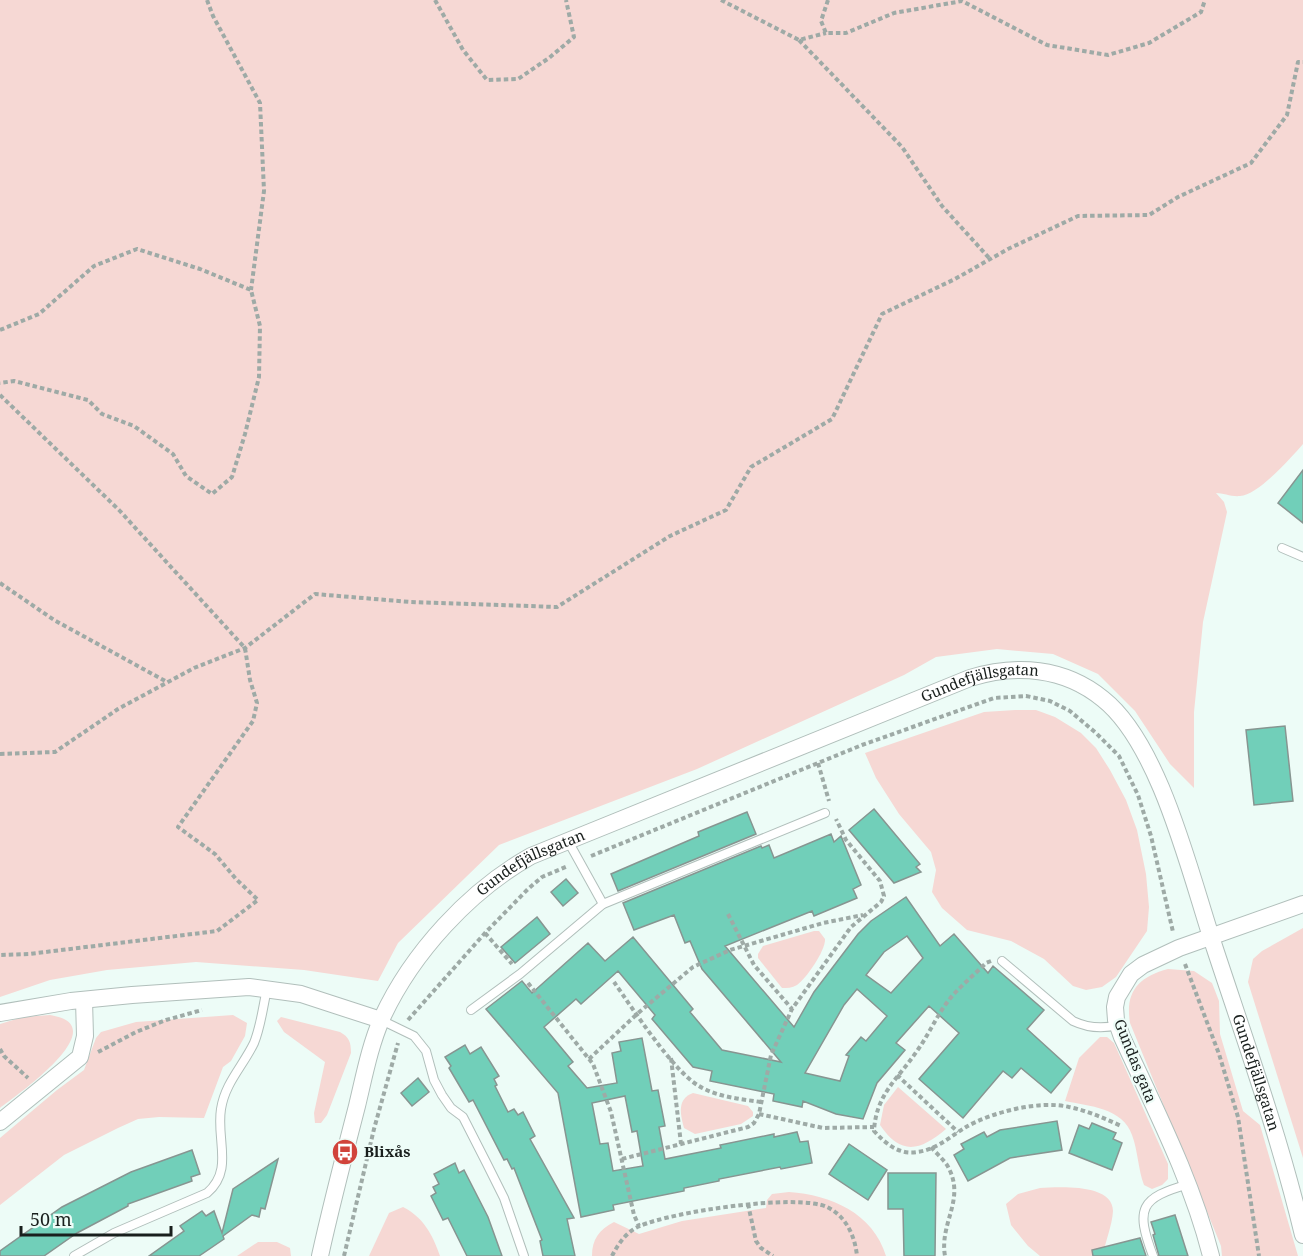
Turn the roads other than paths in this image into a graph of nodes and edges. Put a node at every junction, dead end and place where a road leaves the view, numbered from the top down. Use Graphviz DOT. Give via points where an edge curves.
graph roads {
  1 [pos="1282,548"];
  2 [pos="1303,557"];
  3 [pos="825,813"];
  4 [pos="568,841"];
  5 [pos="603,904"];
  6 [pos="1303,904"];
  7 [pos="1211,937"];
  8 [pos="1002,961"];
  9 [pos="267,988"];
  10 [pos="84,1000"];
  11 [pos="471,1010"];
  12 [pos="0,1013"];
  13 [pos="381,1020"];
  14 [pos="1118,1025"];
  15 [pos="0,1122"];
  16 [pos="1189,1184"];
  17 [pos="1303,1235"];
  18 [pos="74,1256"];
  19 [pos="320,1256"];
  20 [pos="524,1256"];
  21 [pos="1153,1256"];
  22 [pos="1211,1256"];
  1 -- 2 [label="lane"];
  3 -- 5 [label="lane"];
  4 -- 5 [label="lane"];
  4 -- 7 [label="street, Gundefjällsgatan" via="970,678 1011,669 1037,670 1068,679 1104,699 1143,750 1159,782"];
  4 -- 13 [label="street, Gundefjällsgatan" via="506,870 478,892 429,945"];
  5 -- 11 [label="lane"];
  6 -- 7 [label="street, Gundas gata"];
  7 -- 14 [label="street, Gundas gata" via="1143,965 1127,980 1117,997"];
  7 -- 17 [label="street, Gundefjällsgatan"];
  8 -- 14 [label="lane" via="1073,1021 1093,1027"];
  9 -- 10 [label="street"];
  9 -- 13 [label="street" via="301,994"];
  9 -- 18 [label="lane" via="254,1044 230,1083 221,1109 222,1166 217,1183 207,1193 114,1233"];
  10 -- 12 [label="street"];
  10 -- 15 [label="street" via="85,1036 80,1056"];
  13 -- 19 [label="street, Gundefjällsgatan"];
  13 -- 20 [label="lane" via="414,1036 426,1051 442,1095 463,1117 504,1198"];
  14 -- 16 [label="street, Gundas gata"];
  16 -- 21 [label="lane" via="1162,1192 1148,1204 1144,1224"];
  16 -- 22 [label="street, Gundas gata"];
}
